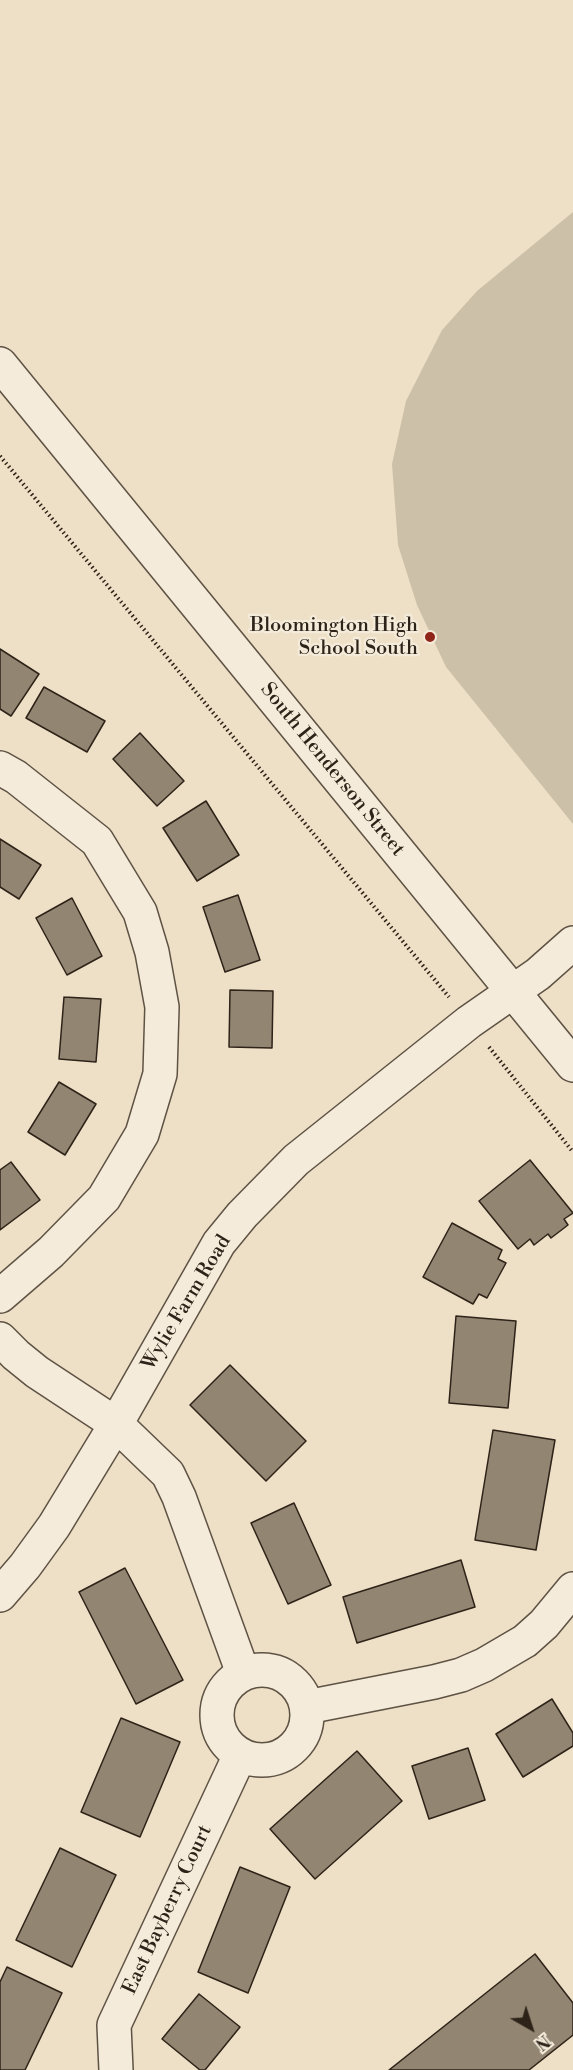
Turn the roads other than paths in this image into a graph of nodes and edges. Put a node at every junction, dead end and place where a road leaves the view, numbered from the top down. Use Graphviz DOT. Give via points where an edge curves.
graph roads {
  1 [pos="0,364"];
  2 [pos="0,768"];
  3 [pos="573,944"];
  4 [pos="512,991"];
  5 [pos="573,1065"];
  6 [pos="0,1296"];
  7 [pos="0,1339"];
  8 [pos="116,1424"];
  9 [pos="573,1589"];
  10 [pos="0,1595"];
  11 [pos="243,1673"];
  12 [pos="307,1707"];
  13 [pos="240,1755"];
  14 [pos="116,2070"];
  1 -- 4 [label="street, South Henderson Street"];
  2 -- 6 [label="street" via="97,841 140,912 162,1007 160,1074 142,1134 104,1198"];
  3 -- 4 [label="street, Wylie Farm Road"];
  4 -- 5 [label="street, South Henderson Street"];
  4 -- 8 [label="street, Wylie Farm Road" via="296,1160 242,1215 219,1243"];
  7 -- 8 [label="street" via="38,1372"];
  8 -- 10 [label="street, Wylie Farm Road" via="54,1526"];
  8 -- 11 [label="street" via="168,1474"];
  9 -- 12 [label="street" via="531,1636 484,1665 434,1682"];
  11 -- 12 [label="street" via="270,1670 283,1675 295,1683"];
  11 -- 13 [label="street" via="222,1692 217,1713 221,1734"];
  12 -- 13 [label="street" via="302,1735 282,1756 254,1760"];
  13 -- 14 [label="street, East Bayberry Court" via="114,2025"];
}
